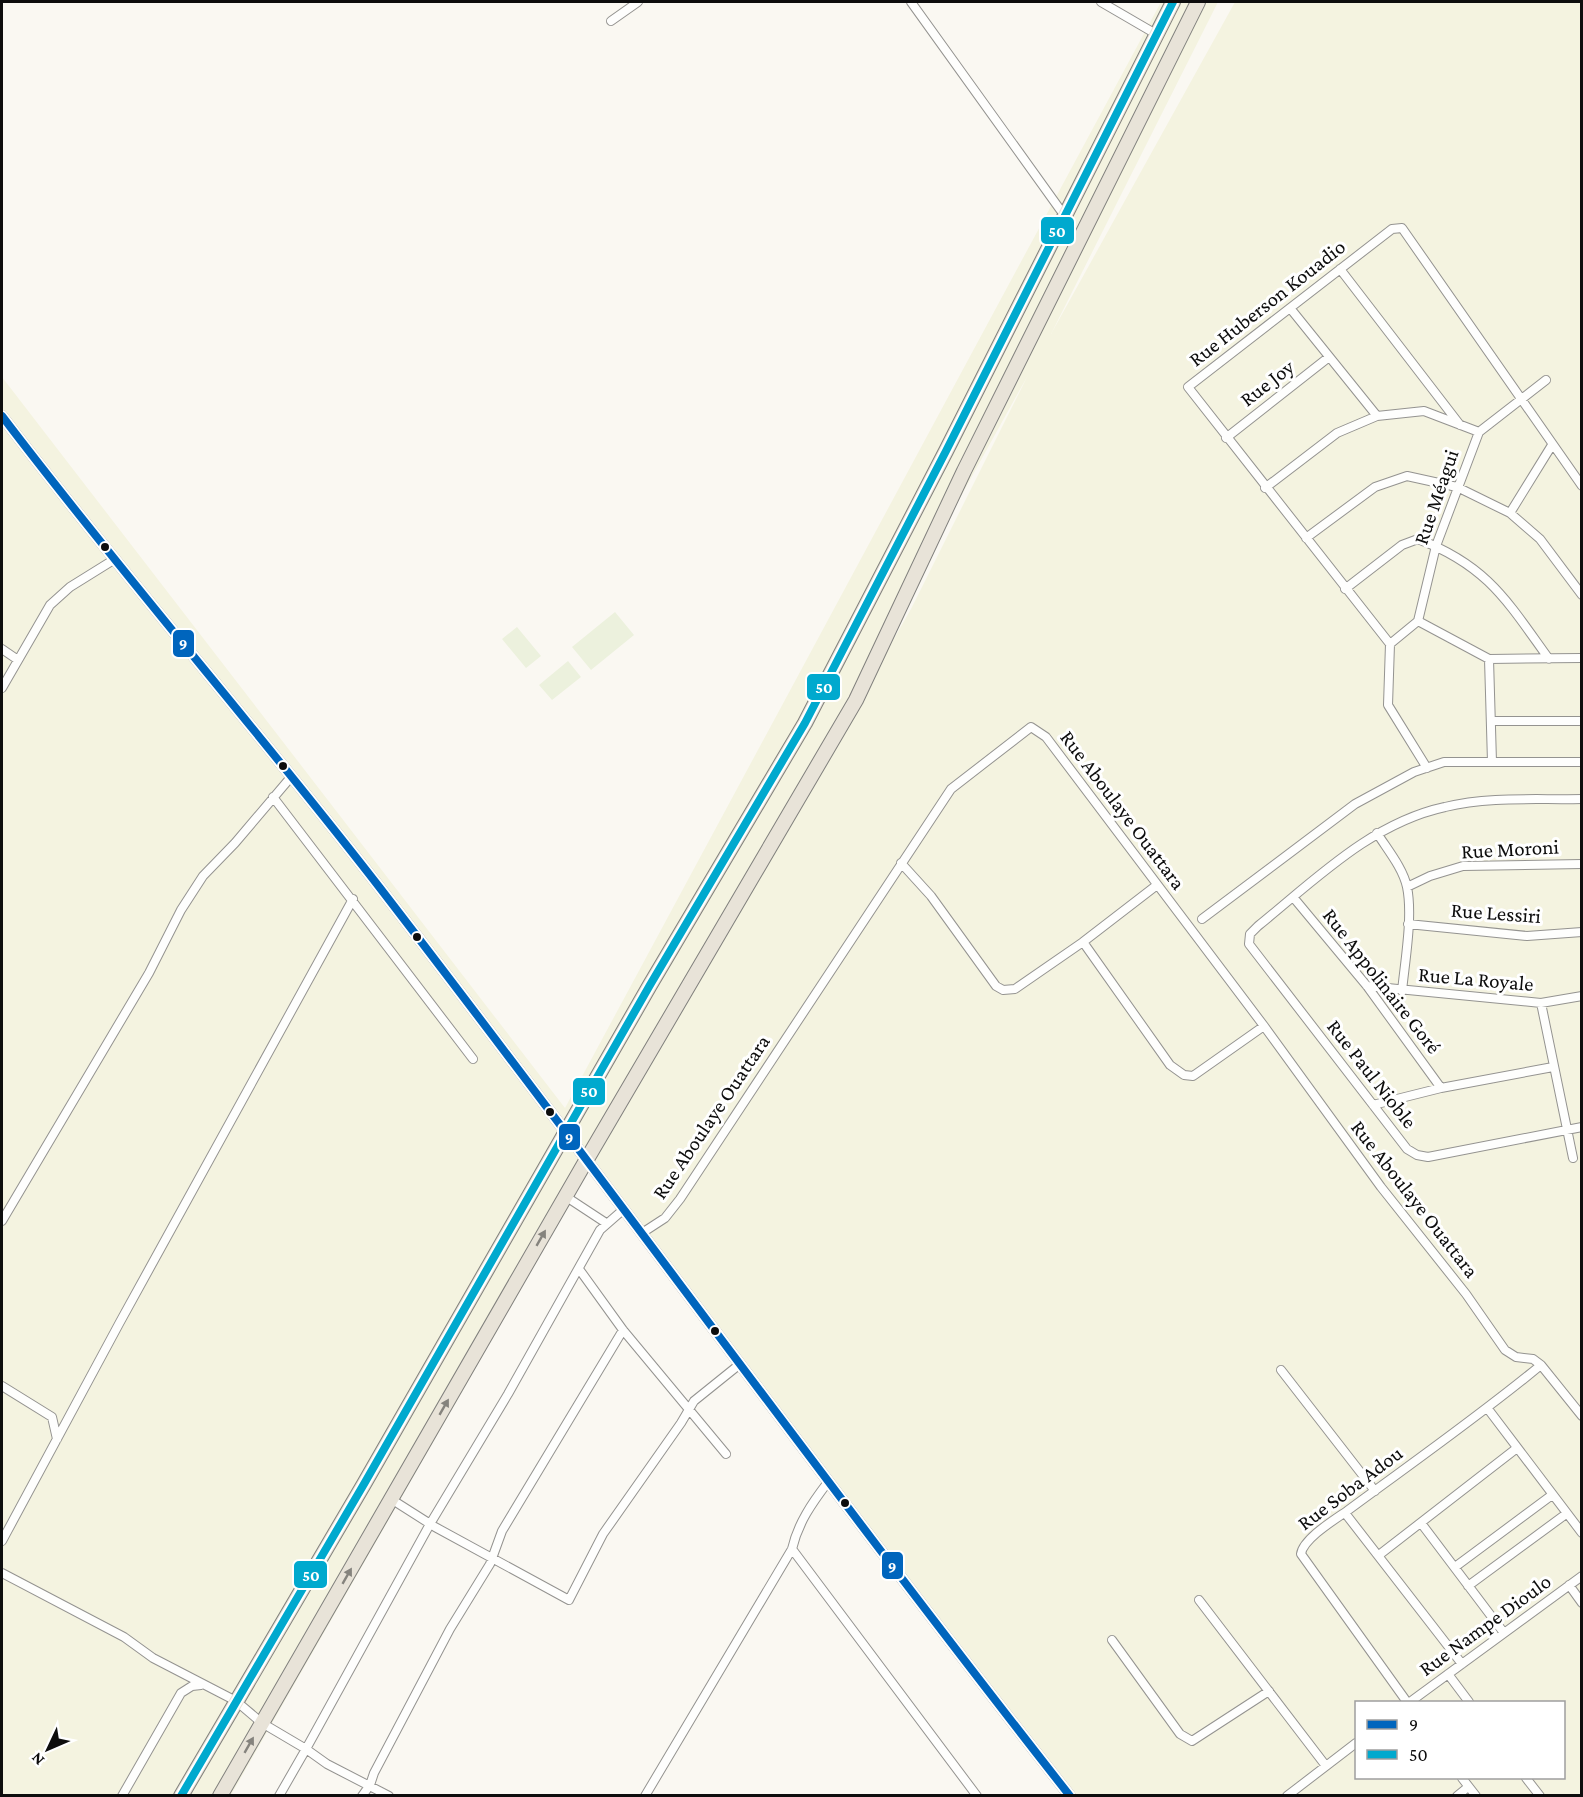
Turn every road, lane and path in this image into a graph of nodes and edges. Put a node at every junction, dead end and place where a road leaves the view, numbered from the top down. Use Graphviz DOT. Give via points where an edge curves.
graph roads {
  1 [pos="638,2"];
  2 [pos="911,2"];
  3 [pos="1101,2"];
  4 [pos="1173,2"];
  5 [pos="1198,2"];
  6 [pos="611,21"];
  7 [pos="1156,34"];
  8 [pos="1064,215"];
  9 [pos="1340,269"];
  10 [pos="1290,308"];
  11 [pos="1329,357"];
  12 [pos="1545,380"];
  13 [pos="1520,399"];
  14 [pos="2,416"];
  15 [pos="1377,416"];
  16 [pos="1461,425"];
  17 [pos="1479,432"];
  18 [pos="1227,438"];
  19 [pos="1552,446"];
  20 [pos="1581,486"];
  21 [pos="1457,487"];
  22 [pos="1265,488"];
  23 [pos="1510,513"];
  24 [pos="1306,538"];
  25 [pos="1436,546"];
  26 [pos="115,559"];
  27 [pos="1345,589"];
  28 [pos="1581,595"];
  29 [pos="1418,621"];
  30 [pos="1390,644"];
  31 [pos="2,649"];
  32 [pos="1581,658"];
  33 [pos="1489,659"];
  34 [pos="1548,659"];
  35 [pos="18,660"];
  36 [pos="2,688"];
  37 [pos="1491,721"];
  38 [pos="1581,721"];
  39 [pos="1492,762"];
  40 [pos="1581,762"];
  41 [pos="1427,768"];
  42 [pos="291,777"];
  43 [pos="273,797"];
  44 [pos="1581,799"];
  45 [pos="1377,833"];
  46 [pos="902,863"];
  47 [pos="1581,864"];
  48 [pos="1157,885"];
  49 [pos="1407,886"];
  50 [pos="1293,897"];
  51 [pos="353,899"];
  52 [pos="1202,920"];
  53 [pos="1408,924"];
  54 [pos="1581,932"];
  55 [pos="1083,942"];
  56 [pos="1367,986"];
  57 [pos="1402,991"];
  58 [pos="1581,996"];
  59 [pos="1541,1003"];
  60 [pos="1263,1026"];
  61 [pos="473,1059"];
  62 [pos="1553,1066"];
  63 [pos="1441,1088"];
  64 [pos="1373,1105"];
  65 [pos="1581,1127"];
  66 [pos="1566,1130"];
  67 [pos="566,1131"];
  68 [pos="1573,1158"];
  69 [pos="587,1159"];
  70 [pos="565,1196"];
  71 [pos="624,1209"];
  72 [pos="2,1221"];
  73 [pos="606,1223"];
  74 [pos="642,1233"];
  75 [pos="579,1269"];
  76 [pos="624,1330"];
  77 [pos="740,1364"];
  78 [pos="1540,1365"];
  79 [pos="1281,1370"];
  80 [pos="2,1386"];
  81 [pos="1488,1409"];
  82 [pos="689,1410"];
  83 [pos="1581,1416"];
  84 [pos="57,1439"];
  85 [pos="1517,1448"];
  86 [pos="726,1454"];
  87 [pos="828,1482"];
  88 [pos="1375,1491"];
  89 [pos="1552,1495"];
  90 [pos="391,1499"];
  91 [pos="1344,1512"];
  92 [pos="1566,1514"];
  93 [pos="1421,1523"];
  94 [pos="430,1524"];
  95 [pos="1581,1533"];
  96 [pos="2,1541"];
  97 [pos="792,1550"];
  98 [pos="1379,1555"];
  99 [pos="493,1557"];
  100 [pos="1455,1567"];
  101 [pos="2,1573"];
  102 [pos="1581,1576"];
  103 [pos="1468,1586"];
  104 [pos="1569,1586"];
  105 [pos="1199,1600"];
  106 [pos="1581,1603"];
  107 [pos="1504,1633"];
  108 [pos="1112,1640"];
  109 [pos="1462,1665"];
  110 [pos="1448,1674"];
  111 [pos="202,1685"];
  112 [pos="1269,1690"];
  113 [pos="236,1701"];
  114 [pos="1408,1701"];
  115 [pos="1410,1701"];
  116 [pos="1468,1701"];
  117 [pos="262,1723"];
  118 [pos="1355,1744"];
  119 [pos="306,1749"];
  120 [pos="1326,1766"];
  121 [pos="1463,1779"];
  122 [pos="1527,1779"];
  123 [pos="370,1785"];
  124 [pos="1468,1786"];
  125 [pos="122,1796"];
  126 [pos="181,1796"];
  127 [pos="220,1796"];
  128 [pos="279,1796"];
  129 [pos="362,1796"];
  130 [pos="389,1796"];
  131 [pos="645,1796"];
  132 [pos="977,1796"];
  133 [pos="1070,1796"];
  134 [pos="1287,1796"];
  135 [pos="1456,1796"];
  136 [pos="1476,1796"];
  137 [pos="1540,1796"];
  1 -- 6 [label="street"];
  2 -- 8 [label="street"];
  3 -- 7 [label="street"];
  4 -- 7 [label="highway"];
  5 -- 69 [label="highway" via="963,471 856,700"];
  7 -- 8 [label="highway"];
  8 -- 67 [label="highway" via="805,723"];
  9 -- 10 [label="street, Rue Huberson Kouadio"];
  9 -- 13 [label="street, Rue Huberson Kouadio" via="1392,229 1402,228"];
  9 -- 16 [label="street"];
  10 -- 11 [label="street"];
  10 -- 18 [label="street, Rue Huberson Kouadio" via="1188,387"];
  11 -- 15 [label="street"];
  11 -- 18 [label="street, Rue Joy"];
  12 -- 13 [label="street, Rue Méagui"];
  13 -- 17 [label="street, Rue Méagui"];
  13 -- 19 [label="street, Rue Huberson Kouadio"];
  14 -- 26 [label="street"];
  15 -- 16 [label="street" via="1424,411"];
  15 -- 22 [label="street" via="1337,433"];
  16 -- 17 [label="street"];
  17 -- 21 [label="street, Rue Méagui"];
  18 -- 22 [label="street, Rue Huberson Kouadio"];
  19 -- 20 [label="street, Rue Huberson Kouadio"];
  19 -- 23 [label="street"];
  21 -- 23 [label="street"];
  21 -- 24 [label="street" via="1407,476 1375,487"];
  21 -- 25 [label="street, Rue Méagui"];
  22 -- 24 [label="street, Rue Huberson Kouadio"];
  23 -- 28 [label="street" via="1540,539"];
  24 -- 27 [label="street, Rue Huberson Kouadio"];
  25 -- 27 [label="street" via="1418,539 1402,545"];
  25 -- 29 [label="street, Rue Méagui"];
  25 -- 34 [label="street" via="1473,567 1493,585"];
  26 -- 35 [label="street" via="70,587 50,605"];
  26 -- 42 [label="street"];
  27 -- 30 [label="street, Rue Huberson Kouadio"];
  29 -- 30 [label="street"];
  29 -- 33 [label="street"];
  30 -- 41 [label="street" via="1388,705"];
  31 -- 35 [label="street"];
  32 -- 34 [label="street"];
  33 -- 34 [label="street"];
  33 -- 37 [label="street"];
  35 -- 36 [label="street"];
  37 -- 38 [label="street"];
  37 -- 39 [label="street"];
  39 -- 40 [label="street"];
  39 -- 41 [label="street" via="1444,762"];
  41 -- 52 [label="street" via="1355,804"];
  42 -- 43 [label="street"];
  42 -- 67 [label="street"];
  43 -- 51 [label="street"];
  43 -- 72 [label="street" via="197,884 149,973"];
  44 -- 45 [label="street, Rue Paul Nioble" via="1493,800 1444,807"];
  45 -- 49 [label="street"];
  45 -- 50 [label="street, Rue Paul Nioble"];
  46 -- 48 [label="street, Rue Aboulaye Ouattara" via="951,789 1031,727 1046,737"];
  46 -- 55 [label="street" via="931,896 996,986 1004,990 1015,989"];
  46 -- 74 [label="street, Rue Aboulaye Ouattara" via="680,1199 665,1218"];
  47 -- 49 [label="street, Rue Moroni" via="1463,866"];
  48 -- 55 [label="street"];
  48 -- 60 [label="street, Rue Aboulaye Ouattara"];
  49 -- 53 [label="street"];
  50 -- 56 [label="street, Rue Appolinaire Goré"];
  50 -- 64 [label="street, Rue Paul Nioble" via="1250,934 1249,944"];
  51 -- 61 [label="street"];
  51 -- 84 [label="street"];
  53 -- 54 [label="street, Rue Lessiri" via="1527,936"];
  53 -- 57 [label="street"];
  55 -- 60 [label="street" via="1170,1065 1184,1075 1193,1076"];
  56 -- 57 [label="street, Rue La Royale"];
  56 -- 63 [label="street, Rue Appolinaire Goré"];
  57 -- 59 [label="street, Rue La Royale"];
  58 -- 59 [label="street, Rue La Royale"];
  59 -- 62 [label="street"];
  60 -- 78 [label="street, Rue Aboulaye Ouattara" via="1505,1350 1516,1358 1533,1359"];
  62 -- 63 [label="street"];
  62 -- 66 [label="street"];
  63 -- 64 [label="street"];
  64 -- 66 [label="street, Rue Paul Nioble" via="1407,1149 1428,1157"];
  65 -- 66 [label="street, Rue Paul Nioble"];
  66 -- 68 [label="street"];
  67 -- 69 [label="street"];
  67 -- 113 [label="highway"];
  69 -- 70 [label="highway"];
  69 -- 71 [label="street"];
  70 -- 73 [label="street"];
  90 -- 70 [label="highway, one-way"];
  71 -- 73 [label="street"];
  71 -- 74 [label="street"];
  73 -- 75 [label="street"];
  74 -- 77 [label="street"];
  75 -- 76 [label="street"];
  75 -- 94 [label="street"];
  76 -- 82 [label="street"];
  76 -- 99 [label="street" via="502,1531"];
  77 -- 82 [label="street" via="694,1401"];
  77 -- 87 [label="street"];
  78 -- 81 [label="street, Rue Soba Adou"];
  78 -- 83 [label="street"];
  79 -- 88 [label="street"];
  80 -- 84 [label="street" via="52,1417"];
  81 -- 85 [label="street"];
  81 -- 88 [label="street, Rue Soba Adou"];
  82 -- 86 [label="street"];
  82 -- 99 [label="street" via="603,1534 569,1600"];
  84 -- 96 [label="street"];
  85 -- 89 [label="street"];
  85 -- 93 [label="street"];
  87 -- 97 [label="street" via="810,1505"];
  87 -- 133 [label="street"];
  88 -- 91 [label="street, Rue Soba Adou"];
  89 -- 92 [label="street"];
  89 -- 100 [label="street"];
  90 -- 94 [label="street"];
  117 -- 90 [label="highway, one-way"];
  91 -- 98 [label="street"];
  91 -- 114 [label="street, Rue Soba Adou" via="1307,1541 1301,1554"];
  92 -- 95 [label="street"];
  92 -- 103 [label="street"];
  93 -- 98 [label="street"];
  93 -- 100 [label="street"];
  94 -- 99 [label="street"];
  94 -- 119 [label="street"];
  97 -- 131 [label="street"];
  97 -- 132 [label="street"];
  98 -- 109 [label="street"];
  99 -- 123 [label="street" via="450,1629"];
  100 -- 103 [label="street"];
  101 -- 111 [label="street" via="124,1637"];
  102 -- 104 [label="street, Rue Nampe Dioulo"];
  103 -- 107 [label="street"];
  104 -- 106 [label="street"];
  104 -- 107 [label="street, Rue Nampe Dioulo"];
  105 -- 112 [label="street"];
  107 -- 109 [label="street, Rue Nampe Dioulo"];
  108 -- 112 [label="street" via="1180,1734 1192,1741"];
  109 -- 110 [label="street, Rue Nampe Dioulo"];
  110 -- 115 [label="street, Rue Nampe Dioulo"];
  110 -- 116 [label="street"];
  111 -- 113 [label="street"];
  111 -- 125 [label="street" via="181,1693"];
  112 -- 120 [label="street"];
  113 -- 117 [label="street"];
  113 -- 126 [label="highway"];
  117 -- 119 [label="street"];
  127 -- 117 [label="highway, one-way"];
  118 -- 120 [label="street"];
  119 -- 123 [label="street"];
  119 -- 128 [label="street"];
  120 -- 134 [label="street"];
  121 -- 124 [label="street"];
  122 -- 137 [label="street"];
  123 -- 129 [label="street"];
  123 -- 130 [label="street"];
  124 -- 135 [label="street"];
  124 -- 136 [label="street"];
}
